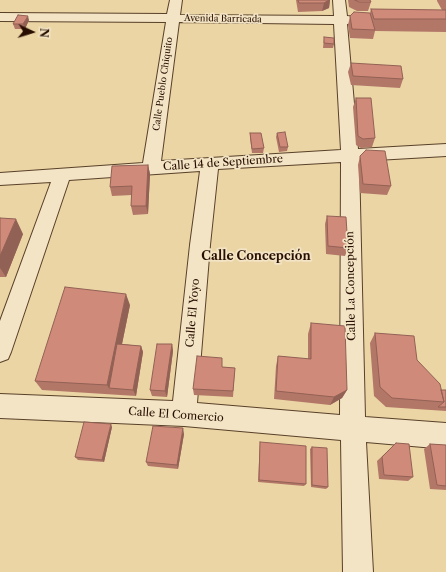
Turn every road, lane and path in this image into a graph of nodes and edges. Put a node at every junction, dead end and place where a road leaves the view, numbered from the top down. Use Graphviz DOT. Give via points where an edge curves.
graph roads {
  1 [pos="176,0"];
  2 [pos="339,0"];
  3 [pos="0,16"];
  4 [pos="172,18"];
  5 [pos="341,20"];
  6 [pos="363,20"];
  7 [pos="446,150"];
  8 [pos="350,156"];
  9 [pos="210,164"];
  10 [pos="151,168"];
  11 [pos="62,176"];
  12 [pos="0,179"];
  13 [pos="0,352"];
  14 [pos="0,406"];
  15 [pos="184,414"];
  16 [pos="352,429"];
  17 [pos="446,436"];
  18 [pos="358,572"];
  1 -- 4 [label="street, Calle Pueblo Chiquito"];
  2 -- 5 [label="street, Calle La Concepción"];
  3 -- 4 [label="street, Avenida Barricada"];
  4 -- 5 [label="street, Avenida Barricada"];
  4 -- 10 [label="street, Calle Pueblo Chiquito"];
  5 -- 6 [label="street, Avenida Barricada"];
  5 -- 8 [label="street, Calle La Concepción"];
  7 -- 8 [label="street, Calle 14 de Septiembre"];
  8 -- 9 [label="street, Calle 14 de Septiembre"];
  8 -- 16 [label="street, Calle La Concepción"];
  9 -- 10 [label="street, Calle 14 de Septiembre"];
  9 -- 15 [label="street, Calle El Yoyo"];
  10 -- 11 [label="street, Calle 14 de Septiembre"];
  11 -- 12 [label="street, Calle 14 de Septiembre"];
  11 -- 13 [label="street"];
  14 -- 15 [label="street, Calle El Comercio"];
  15 -- 16 [label="street, Calle El Comercio"];
  16 -- 17 [label="street, Calle El Comercio"];
  16 -- 18 [label="street, Calle La Concepción"];
}
